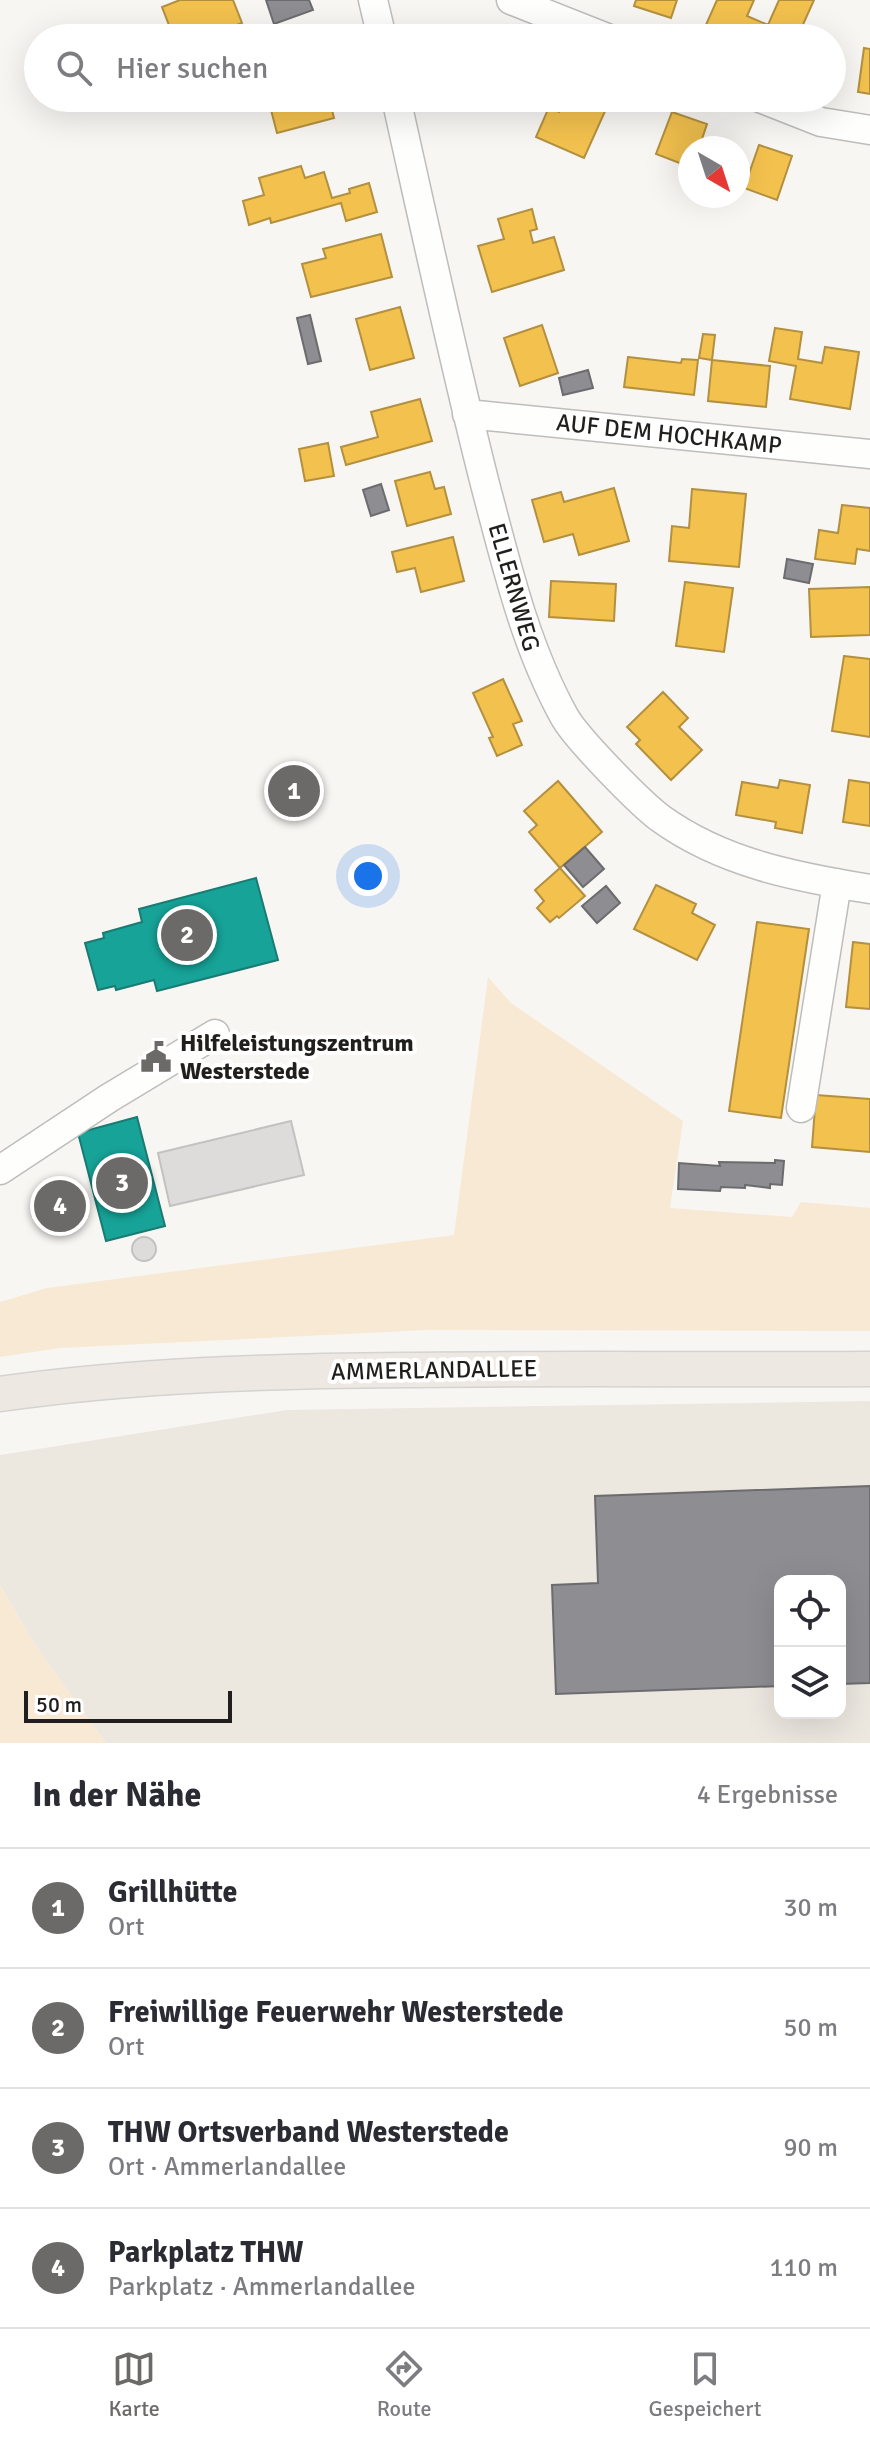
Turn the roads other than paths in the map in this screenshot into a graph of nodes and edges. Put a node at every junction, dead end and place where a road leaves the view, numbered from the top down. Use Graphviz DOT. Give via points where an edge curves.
graph roads {
  1 [pos="373,0"];
  2 [pos="511,0"];
  3 [pos="379,24"];
  4 [pos="572,24"];
  5 [pos="399,112"];
  6 [pos="796,112"];
  7 [pos="870,130"];
  8 [pos="467,414"];
  9 [pos="870,454"];
  10 [pos="837,883"];
  11 [pos="870,889"];
  12 [pos="215,1034"];
  13 [pos="801,1108"];
  14 [pos="0,1170"];
  15 [pos="870,1369"];
  16 [pos="0,1394"];
  1 -- 3 [label="street"];
  2 -- 4 [label="street"];
  5 -- 8 [label="street, ELLERNWEG"];
  6 -- 7 [label="street"];
  8 -- 9 [label="street, AUF DEM HOCHKAMP"];
  8 -- 10 [label="street, ELLERNWEG" via="535,660 566,720 659,817 726,855"];
  10 -- 11 [label="street, ELLERNWEG"];
  10 -- 13 [label="street"];
  12 -- 14 [label="street"];
  15 -- 16 [label="main road, AMMERLANDALLEE" via="282,1372 97,1382"];
}
